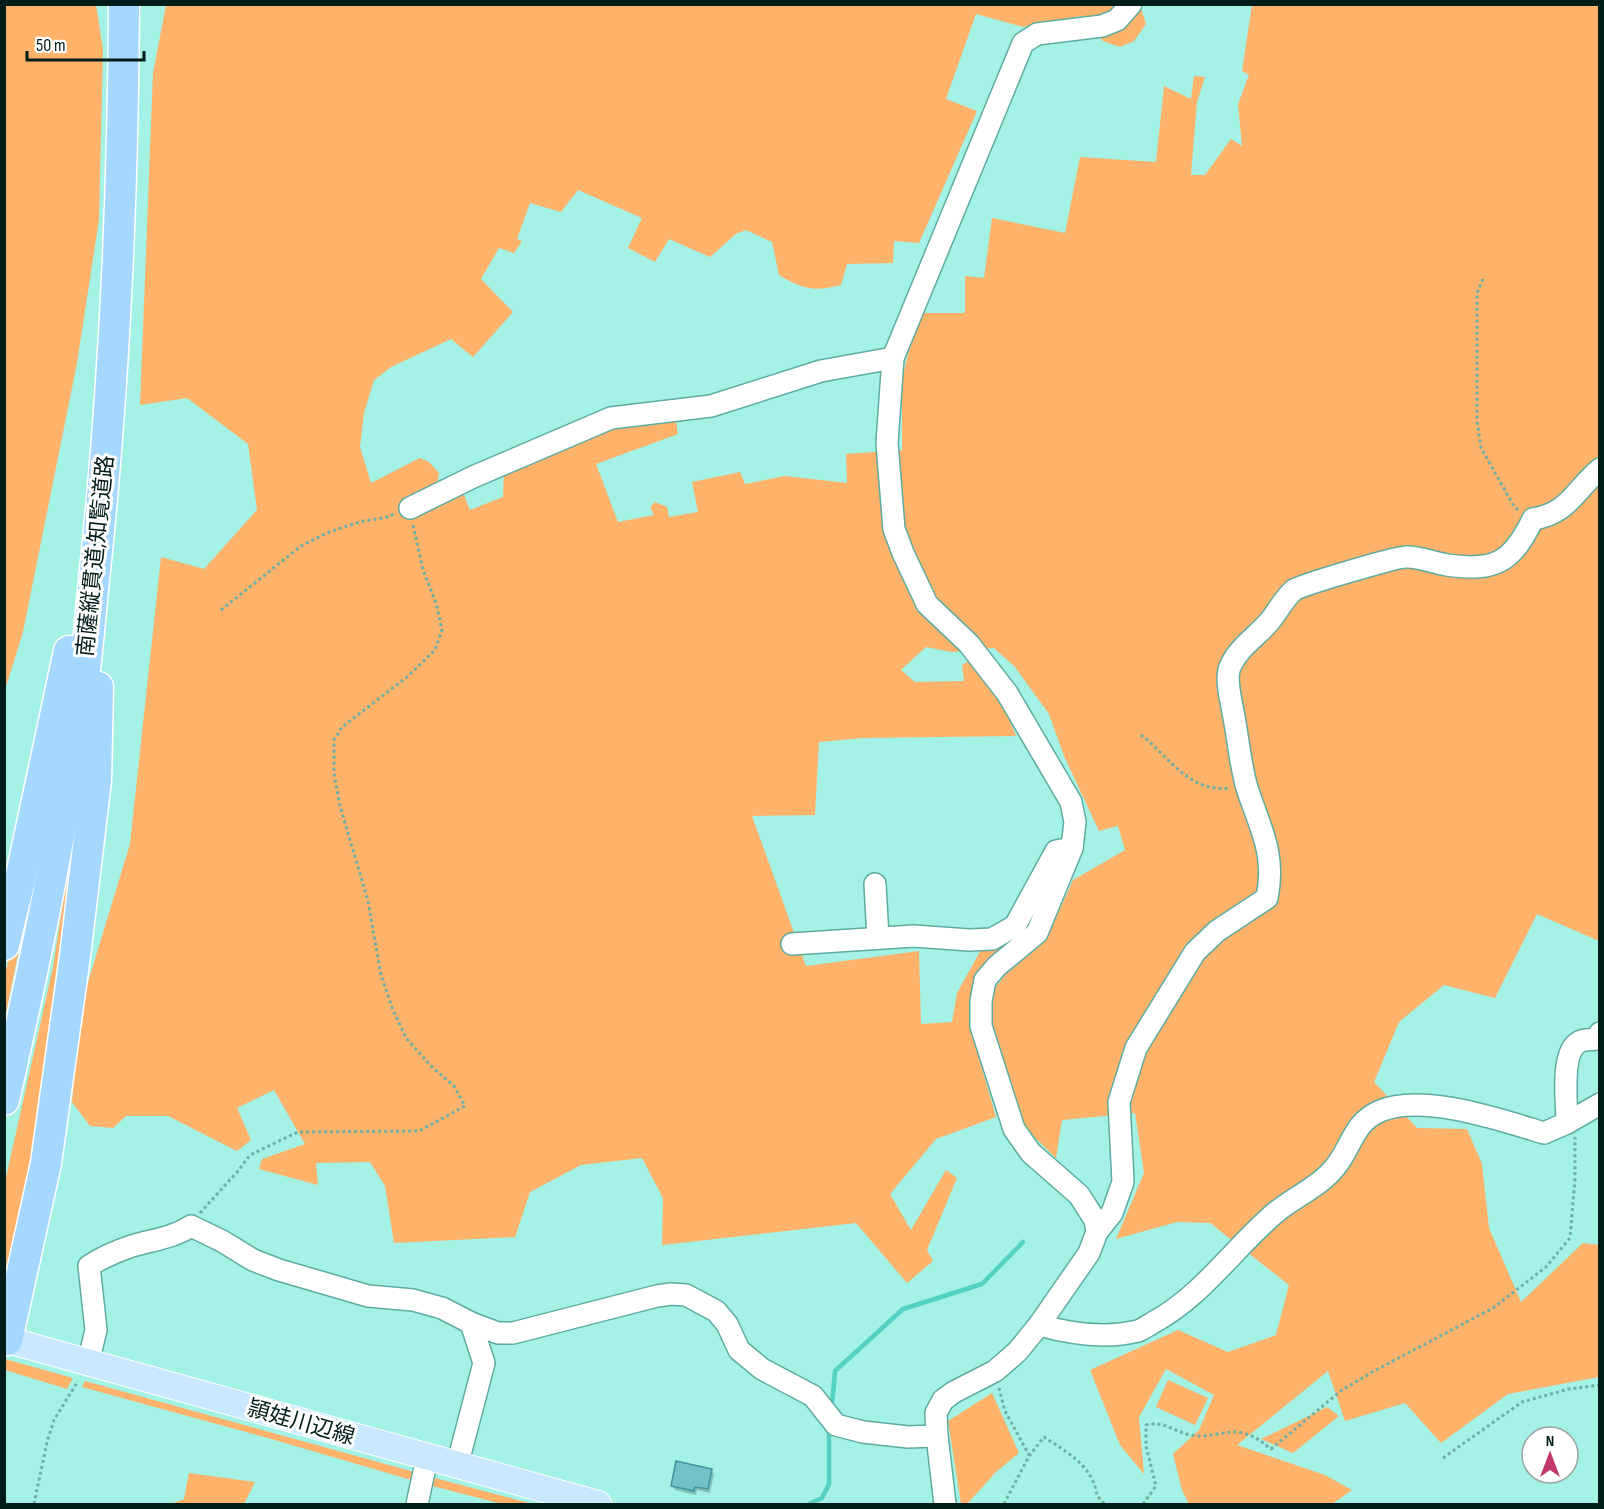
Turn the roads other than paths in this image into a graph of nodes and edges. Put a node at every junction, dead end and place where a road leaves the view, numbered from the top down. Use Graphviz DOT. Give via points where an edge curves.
graph roads {
  1 [pos="124,4"];
  2 [pos="1131,4"];
  3 [pos="893,358"];
  4 [pos="1599,469"];
  5 [pos="103,492"];
  6 [pos="410,508"];
  7 [pos="1072,848"];
  8 [pos="875,884"];
  9 [pos="878,938"];
  10 [pos="792,944"];
  11 [pos="4,945"];
  12 [pos="1599,1038"];
  13 [pos="4,1100"];
  14 [pos="1599,1104"];
  15 [pos="1567,1123"];
  16 [pos="1097,1232"];
  17 [pos="471,1323"];
  18 [pos="1039,1325"];
  19 [pos="6,1340"];
  20 [pos="88,1363"];
  21 [pos="936,1436"];
  22 [pos="427,1458"];
  23 [pos="457,1466"];
  24 [pos="417,1504"];
  25 [pos="598,1504"];
  26 [pos="945,1504"];
  1 -- 5 [label="highway, 南薩縦貫道;知覧道路" via="120,249"];
  2 -- 3 [label="street" via="1118,20 1102,26 1036,34 1023,43"];
  3 -- 6 [label="street" via="821,371 711,406 611,418"];
  3 -- 7 [label="street" via="887,443 894,529 927,604 969,644 1007,693 1071,802 1075,822"];
  4 -- 16 [label="street" via="1566,505 1550,517 1533,519 1508,557 1486,567 1448,565 1405,556 1322,579 1294,590 1240,651 1229,668 1229,689 1247,786 1265,836 1269,861 1267,898 1217,931 1195,952 1136,1048 1119,1102 1123,1182 1112,1213"];
  5 -- 11 [label="highway"];
  5 -- 13 [label="highway, 南薩縦貫道;知覧道路" via="83,685 67,785 44,919"];
  5 -- 19 [label="highway" via="96,780 46,1163"];
  7 -- 9 [label="street" via="1056,851 1015,926 993,939"];
  7 -- 16 [label="street" via="1037,933 985,980 981,1026 1014,1129 1031,1153 1079,1195 1095,1220"];
  8 -- 9 [label="street"];
  9 -- 10 [label="street"];
  12 -- 15 [label="street" via="1580,1041 1573,1047 1566,1070"];
  14 -- 15 [label="street"];
  15 -- 18 [label="street" via="1544,1133 1490,1116 1436,1106 1398,1106 1379,1111 1358,1126 1336,1166 1275,1213 1170,1314 1139,1330 1106,1335 1065,1332"];
  16 -- 18 [label="street" via="1089,1253"];
  17 -- 20 [label="street" via="442,1308 412,1300 368,1296 279,1270 191,1226 103,1256 89,1266 96,1330"];
  17 -- 21 [label="street" via="498,1333 513,1333 657,1296 686,1296 716,1311 739,1350 762,1369 813,1396 837,1425 908,1437"];
  17 -- 23 [label="street" via="484,1363"];
  18 -- 21 [label="street" via="995,1371 943,1400 936,1413"];
  19 -- 20 [label="main road, 頴娃川辺線"];
  20 -- 22 [label="main road, 頴娃川辺線"];
  21 -- 26 [label="street"];
  22 -- 23 [label="main road, 頴娃川辺線"];
  22 -- 24 [label="street"];
  23 -- 25 [label="main road, 頴娃川辺線"];
}
